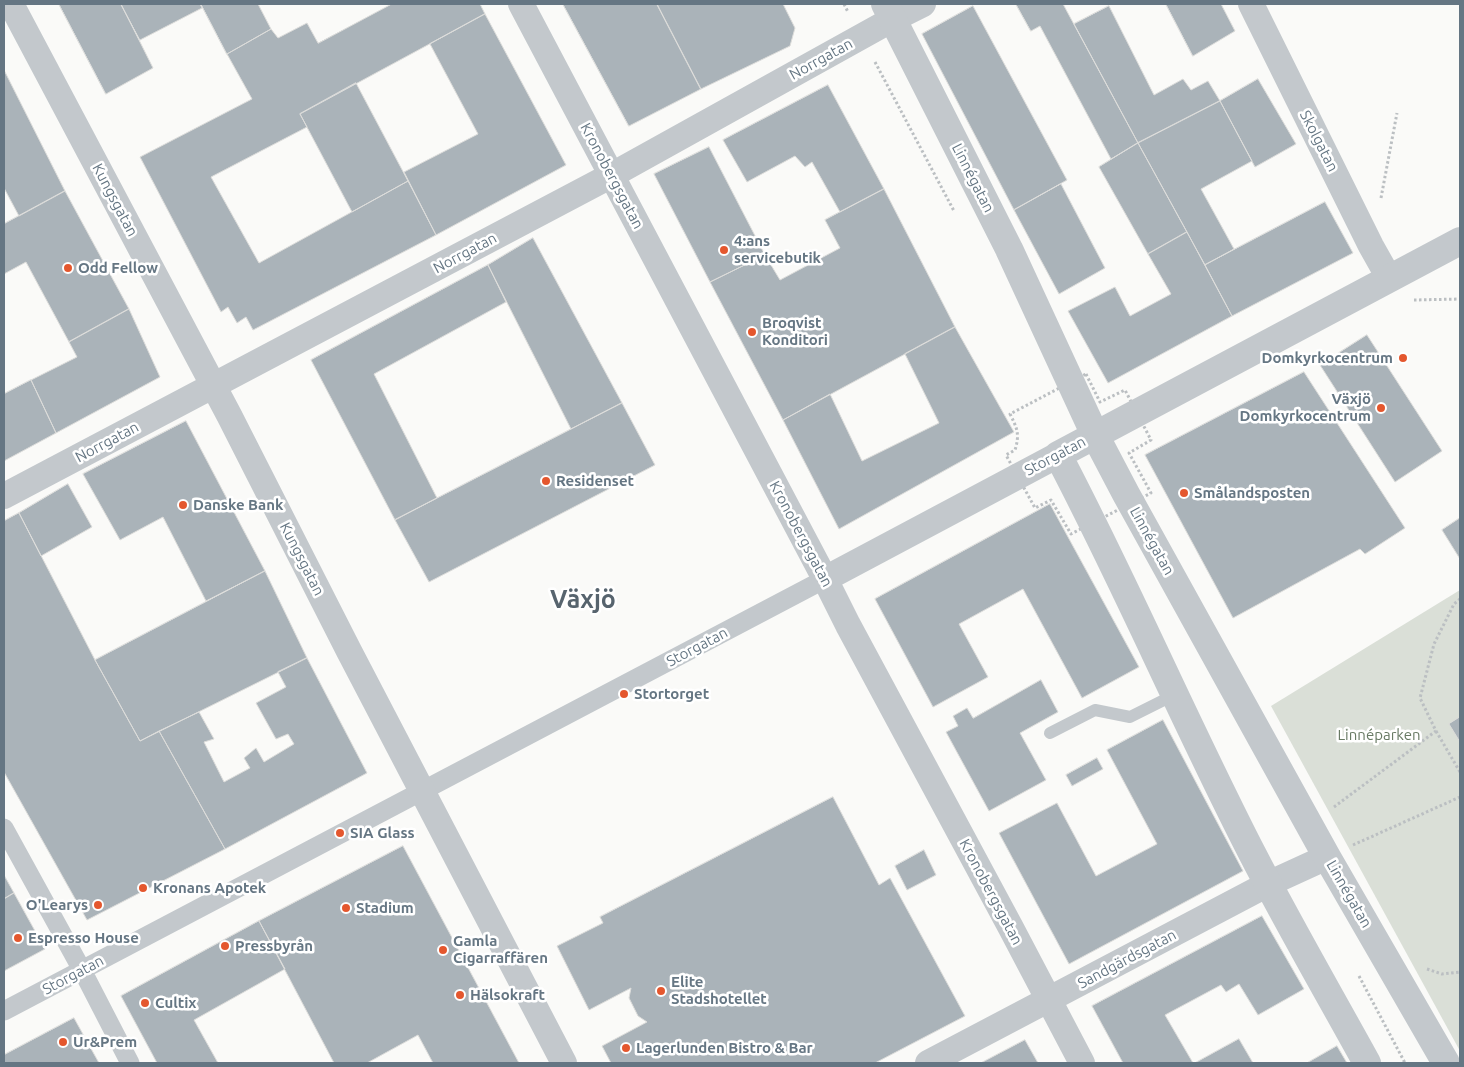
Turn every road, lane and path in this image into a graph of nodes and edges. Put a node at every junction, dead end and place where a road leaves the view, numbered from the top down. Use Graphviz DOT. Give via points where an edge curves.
graph roads {
  1 [pos="11,4"];
  2 [pos="521,4"];
  3 [pos="844,4"];
  4 [pos="923,4"];
  5 [pos="1250,4"];
  6 [pos="889,11"];
  7 [pos="861,37"];
  8 [pos="1397,113"];
  9 [pos="612,176"];
  10 [pos="1381,198"];
  11 [pos="958,219"];
  12 [pos="1460,240"];
  13 [pos="1389,278"];
  14 [pos="1046,384"];
  15 [pos="213,386"];
  16 [pos="1050,393"];
  17 [pos="1095,435"];
  18 [pos="1058,455"];
  19 [pos="4,496"];
  20 [pos="825,579"];
  21 [pos="1460,600"];
  22 [pos="1174,694"];
  23 [pos="1436,731"];
  24 [pos="1050,733"];
  25 [pos="1460,772"];
  26 [pos="422,792"];
  27 [pos="1460,797"];
  28 [pos="1310,824"];
  29 [pos="4,828"];
  30 [pos="1327,856"];
  31 [pos="1268,884"];
  32 [pos="82,970"];
  33 [pos="1048,1001"];
  34 [pos="4,1011"];
  35 [pos="130,1063"];
  36 [pos="564,1063"];
  37 [pos="928,1063"];
  38 [pos="1082,1063"];
  39 [pos="1367,1063"];
  40 [pos="1446,1063"];
  1 -- 15 [label="street, Kungsgatan"];
  2 -- 9 [label="street, Kronobergsgatan"];
  3 -- 7 [label="path"];
  4 -- 6 [label="street, Norrgatan"];
  5 -- 13 [label="street, Skolgatan"];
  6 -- 7 [label="street, Norrgatan"];
  6 -- 17 [label="street, Linnégatan" via="1009,249"];
  7 -- 9 [label="street, Norrgatan"];
  7 -- 11 [label="path"];
  8 -- 10 [label="path"];
  9 -- 15 [label="street, Norrgatan"];
  9 -- 20 [label="street, Kronobergsgatan"];
  12 -- 13 [label="street, Storgatan"];
  13 -- 17 [label="street, Storgatan"];
  14 -- 16 [label="path"];
  15 -- 19 [label="street, Norrgatan"];
  15 -- 26 [label="street, Kungsgatan"];
  17 -- 18 [label="street, Storgatan"];
  17 -- 28 [label="street, Linnégatan"];
  18 -- 20 [label="street, Storgatan"];
  18 -- 22 [label="street"];
  20 -- 26 [label="street, Storgatan"];
  20 -- 33 [label="street, Kronobergsgatan"];
  21 -- 23 [label="path" via="1454,604 1434,644 1420,698"];
  22 -- 24 [label="lane" via="1130,717 1094,710"];
  22 -- 31 [label="street"];
  23 -- 25 [label="path"];
  23 -- 28 [label="path"];
  26 -- 32 [label="street, Storgatan"];
  26 -- 36 [label="street, Kungsgatan"];
  27 -- 30 [label="path"];
  28 -- 30 [label="street, Linnégatan"];
  29 -- 32 [label="street"];
  30 -- 31 [label="street, Sandgärdsgatan"];
  30 -- 40 [label="street, Linnégatan"];
  31 -- 33 [label="street, Sandgärdsgatan"];
  31 -- 39 [label="street"];
  32 -- 34 [label="street, Storgatan"];
  32 -- 35 [label="street"];
  33 -- 37 [label="street, Sandgärdsgatan"];
  33 -- 38 [label="street, Kronobergsgatan"];
}
